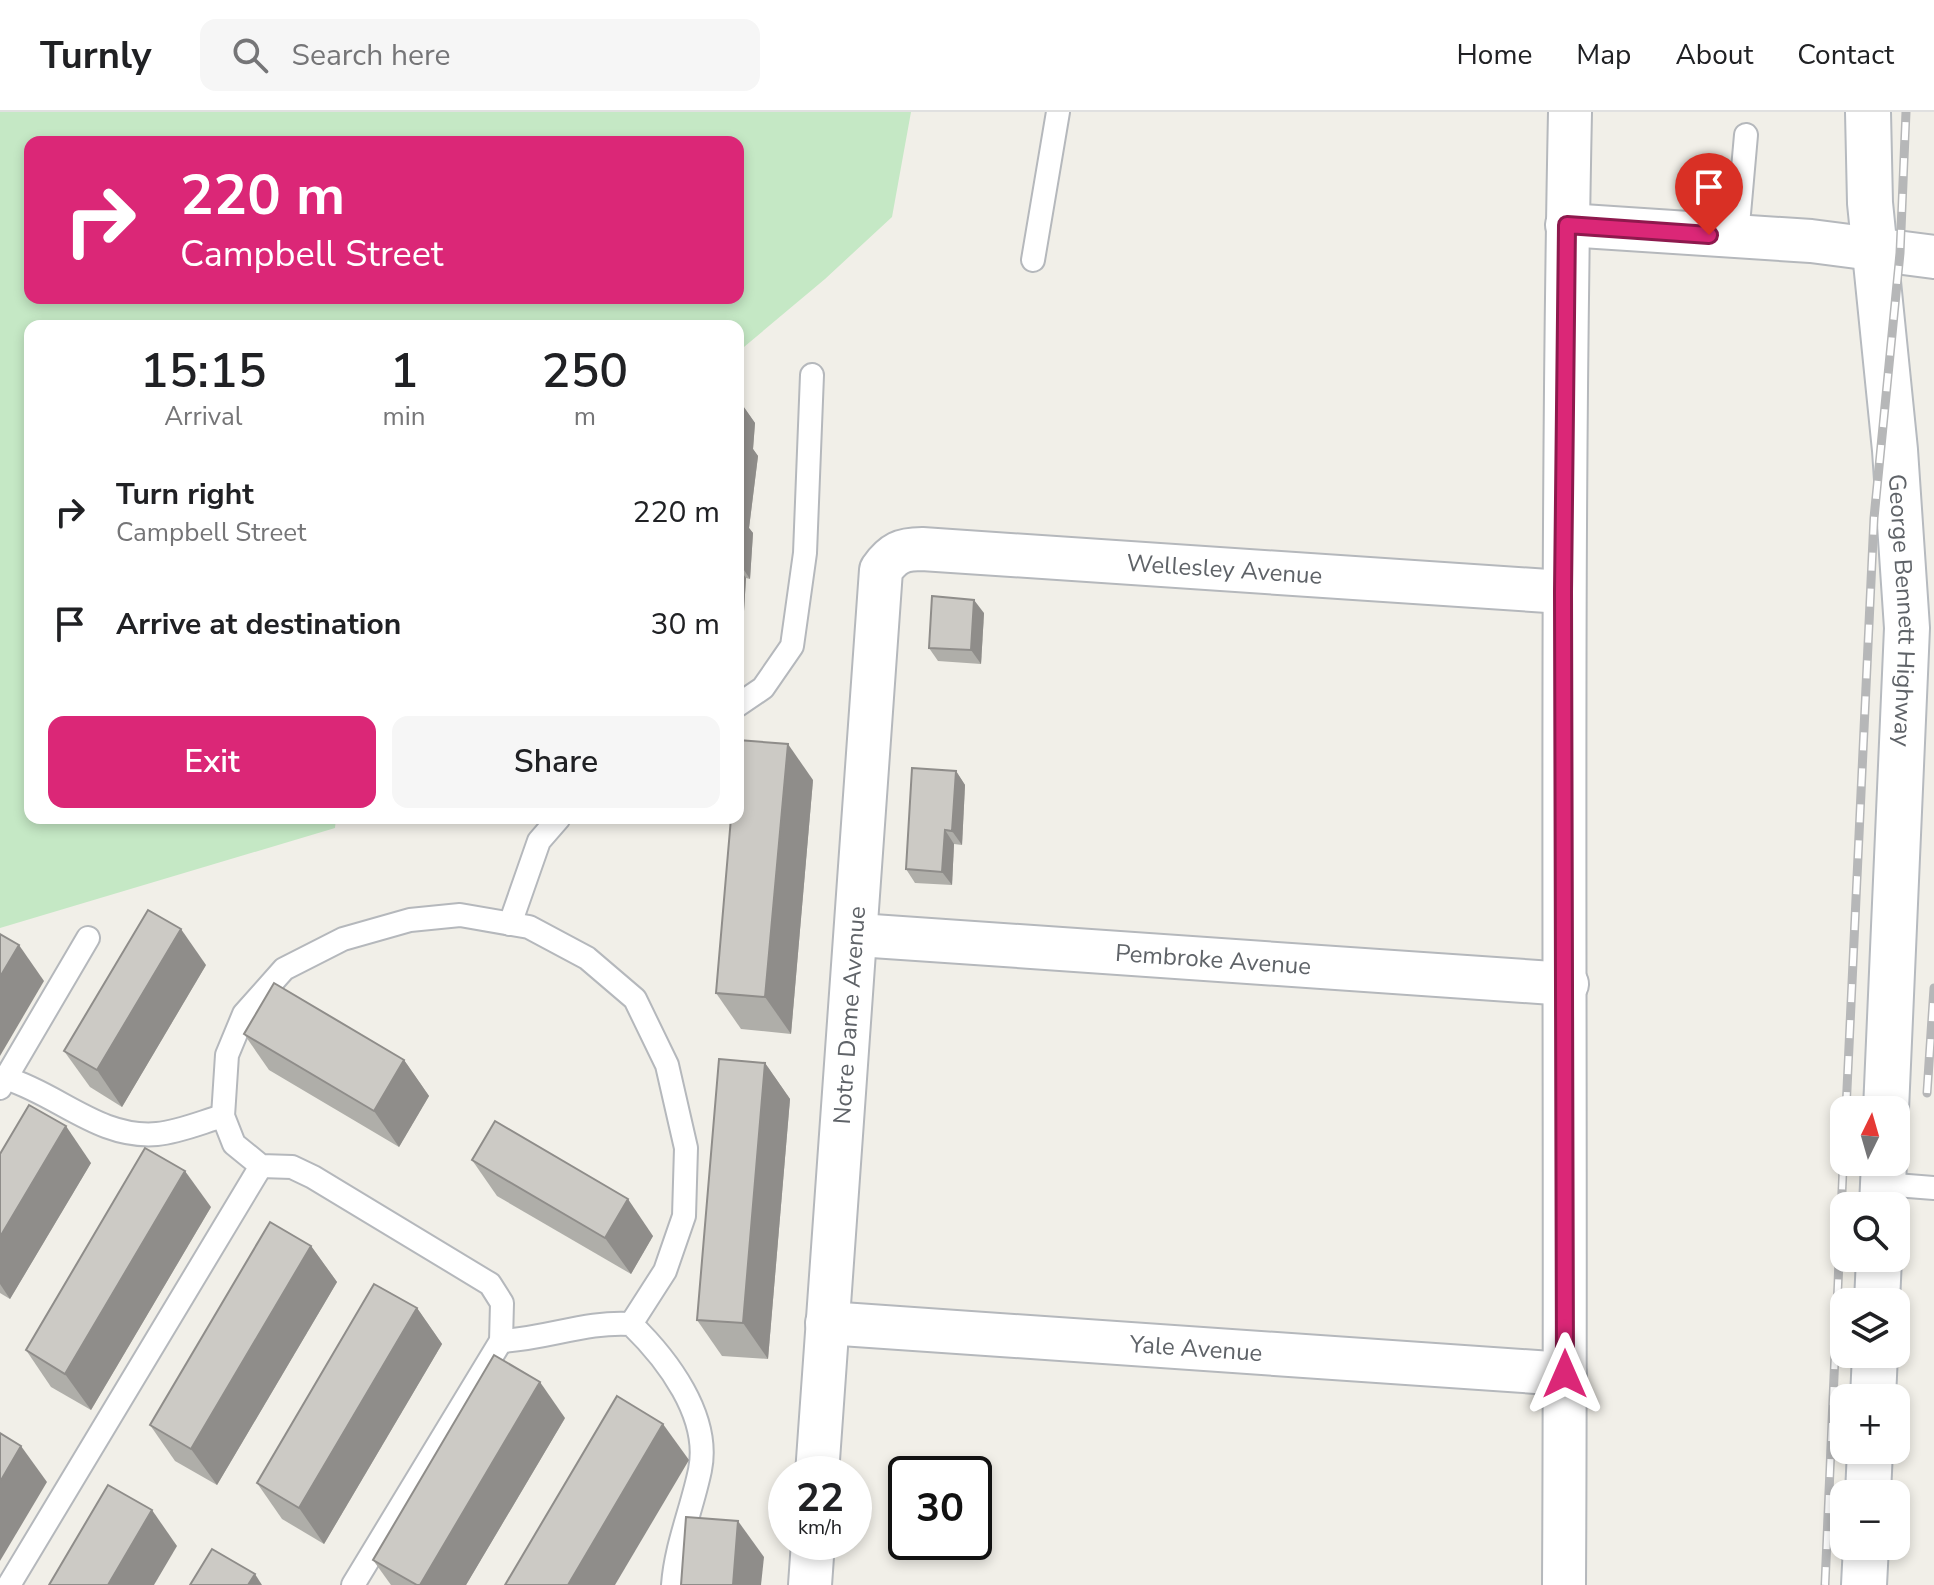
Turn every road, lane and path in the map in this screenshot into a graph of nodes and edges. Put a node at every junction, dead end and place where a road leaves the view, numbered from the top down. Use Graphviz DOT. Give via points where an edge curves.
graph roads {
  1 [pos="1058,112"];
  2 [pos="1570,112"];
  3 [pos="1868,112"];
  4 [pos="1746,135"];
  5 [pos="1567,225"];
  6 [pos="1737,236"];
  7 [pos="1874,249"];
  8 [pos="1934,257"];
  9 [pos="1033,260"];
  10 [pos="812,375"];
  11 [pos="890,558"];
  12 [pos="1563,592"];
  13 [pos="744,701"];
  14 [pos="554,824"];
  15 [pos="510,924"];
  16 [pos="858,935"];
  17 [pos="88,938"];
  18 [pos="1567,984"];
  19 [pos="4,1083"];
  20 [pos="1887,1096"];
  21 [pos="223,1116"];
  22 [pos="261,1166"];
  23 [pos="1883,1184"];
  24 [pos="1934,1188"];
  25 [pos="827,1323"];
  26 [pos="631,1324"];
  27 [pos="501,1341"];
  28 [pos="1565,1374"];
  29 [pos="818,1456"];
  30 [pos="812,1560"];
  31 [pos="1865,1560"];
  32 [pos="9,1585"];
  33 [pos="353,1585"];
  34 [pos="673,1585"];
  35 [pos="810,1585"];
  36 [pos="1564,1585"];
  37 [pos="1864,1585"];
  1 -- 9 [label="lane"];
  2 -- 5 [label="street"];
  3 -- 7 [label="main road, George Bennett Highway"];
  4 -- 6 [label="lane"];
  5 -- 6 [label="street"];
  5 -- 12 [label="street"];
  6 -- 7 [label="street"];
  7 -- 8 [label="street"];
  7 -- 20 [label="main road, George Bennett Highway" via="1907,628"];
  10 -- 13 [label="lane" via="805,553 792,646 763,688"];
  11 -- 12 [label="street, Wellesley Avenue" via="903,549 922,549"];
  11 -- 16 [label="street, Notre Dame Avenue" via="881,570"];
  12 -- 18 [label="street"];
  14 -- 15 [label="lane" via="539,841"];
  15 -- 21 [label="lane" via="460,915 410,920 343,939 284,969 244,1014 227,1055"];
  15 -- 26 [label="lane" via="529,927 587,958 635,999 667,1065 686,1148 684,1216 665,1271"];
  16 -- 18 [label="street, Pembroke Avenue"];
  16 -- 25 [label="street, Notre Dame Avenue"];
  17 -- 19 [label="lane"];
  18 -- 28 [label="street"];
  19 -- 21 [label="lane" via="132,1134 159,1134"];
  21 -- 22 [label="lane" via="234,1144"];
  22 -- 27 [label="lane" via="292,1167 313,1177 490,1284 502,1303"];
  22 -- 32 [label="lane"];
  23 -- 24 [label="lane"];
  25 -- 28 [label="street, Yale Avenue"];
  25 -- 29 [label="street, Notre Dame Avenue"];
  26 -- 27 [label="lane" via="602,1322 532,1340"];
  26 -- 34 [label="lane" via="674,1372 700,1439 701,1468"];
  27 -- 33 [label="lane"];
  28 -- 36 [label="street"];
  30 -- 35 [label="street"];
  31 -- 37 [label="main road"];
}
